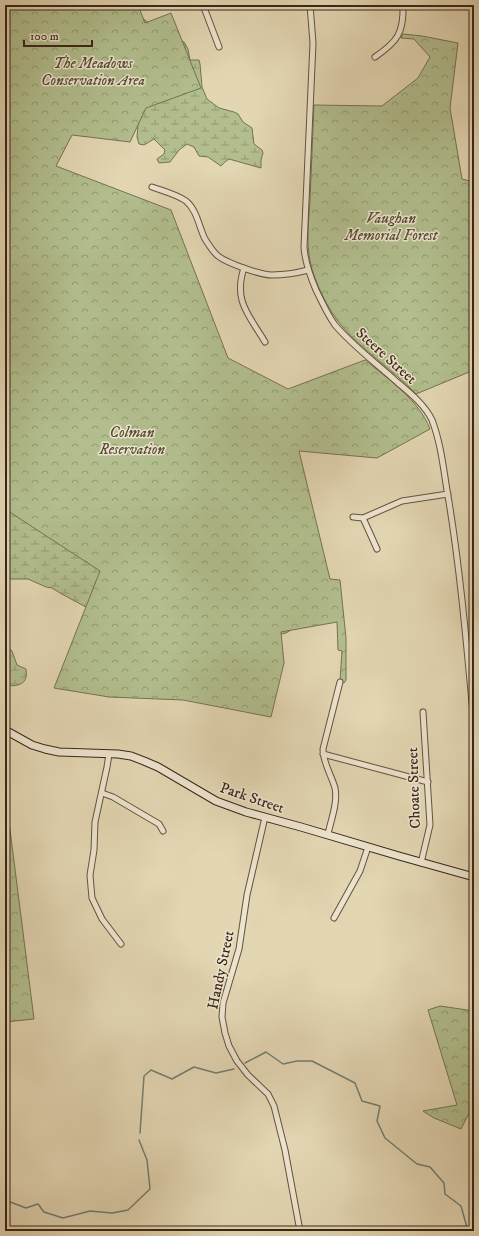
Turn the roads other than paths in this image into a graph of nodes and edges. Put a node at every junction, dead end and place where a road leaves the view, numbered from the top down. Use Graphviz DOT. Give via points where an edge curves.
graph roads {
  1 [pos="203,5"];
  2 [pos="310,5"];
  3 [pos="403,5"];
  4 [pos="219,47"];
  5 [pos="375,57"];
  6 [pos="152,187"];
  7 [pos="244,268"];
  8 [pos="308,270"];
  9 [pos="265,342"];
  10 [pos="448,494"];
  11 [pos="353,517"];
  12 [pos="363,518"];
  13 [pos="377,549"];
  14 [pos="340,682"];
  15 [pos="423,712"];
  16 [pos="474,724"];
  17 [pos="5,730"];
  18 [pos="109,754"];
  19 [pos="323,754"];
  20 [pos="428,782"];
  21 [pos="102,793"];
  22 [pos="265,817"];
  23 [pos="163,831"];
  24 [pos="328,834"];
  25 [pos="368,847"];
  26 [pos="421,862"];
  27 [pos="474,877"];
  28 [pos="334,918"];
  29 [pos="121,944"];
  30 [pos="300,1231"];
  1 -- 4 [label="street"];
  2 -- 8 [label="street, Steere Street" via="313,43 304,247"];
  3 -- 5 [label="street" via="399,35 388,48"];
  6 -- 7 [label="street" via="187,202 212,249 219,257"];
  7 -- 8 [label="street" via="272,275"];
  7 -- 9 [label="street" via="241,277 241,300"];
  8 -- 10 [label="street, Steere Street" via="334,324 411,394 431,418 439,444"];
  10 -- 12 [label="street" via="402,501"];
  10 -- 16 [label="street, Steere Street" via="460,580"];
  11 -- 12 [label="street"];
  12 -- 13 [label="street"];
  14 -- 19 [label="street"];
  15 -- 20 [label="street, Choate Street"];
  17 -- 18 [label="main road, Park Street" via="45,749"];
  18 -- 21 [label="street"];
  18 -- 22 [label="main road, Park Street" via="144,761 216,801"];
  19 -- 20 [label="street"];
  19 -- 24 [label="street" via="336,794"];
  20 -- 26 [label="street, Choate Street" via="430,825"];
  21 -- 23 [label="street" via="159,824"];
  21 -- 29 [label="street" via="95,822 90,875 92,895 102,919"];
  22 -- 24 [label="main road, Park Street"];
  22 -- 30 [label="street, Handy Street" via="247,895 239,949 223,1003 222,1017 229,1046 237,1061 268,1094 274,1106"];
  24 -- 25 [label="main road, Park Street"];
  25 -- 26 [label="main road, Park Street"];
  25 -- 28 [label="street" via="360,871"];
  26 -- 27 [label="main road, Park Street"];
}
